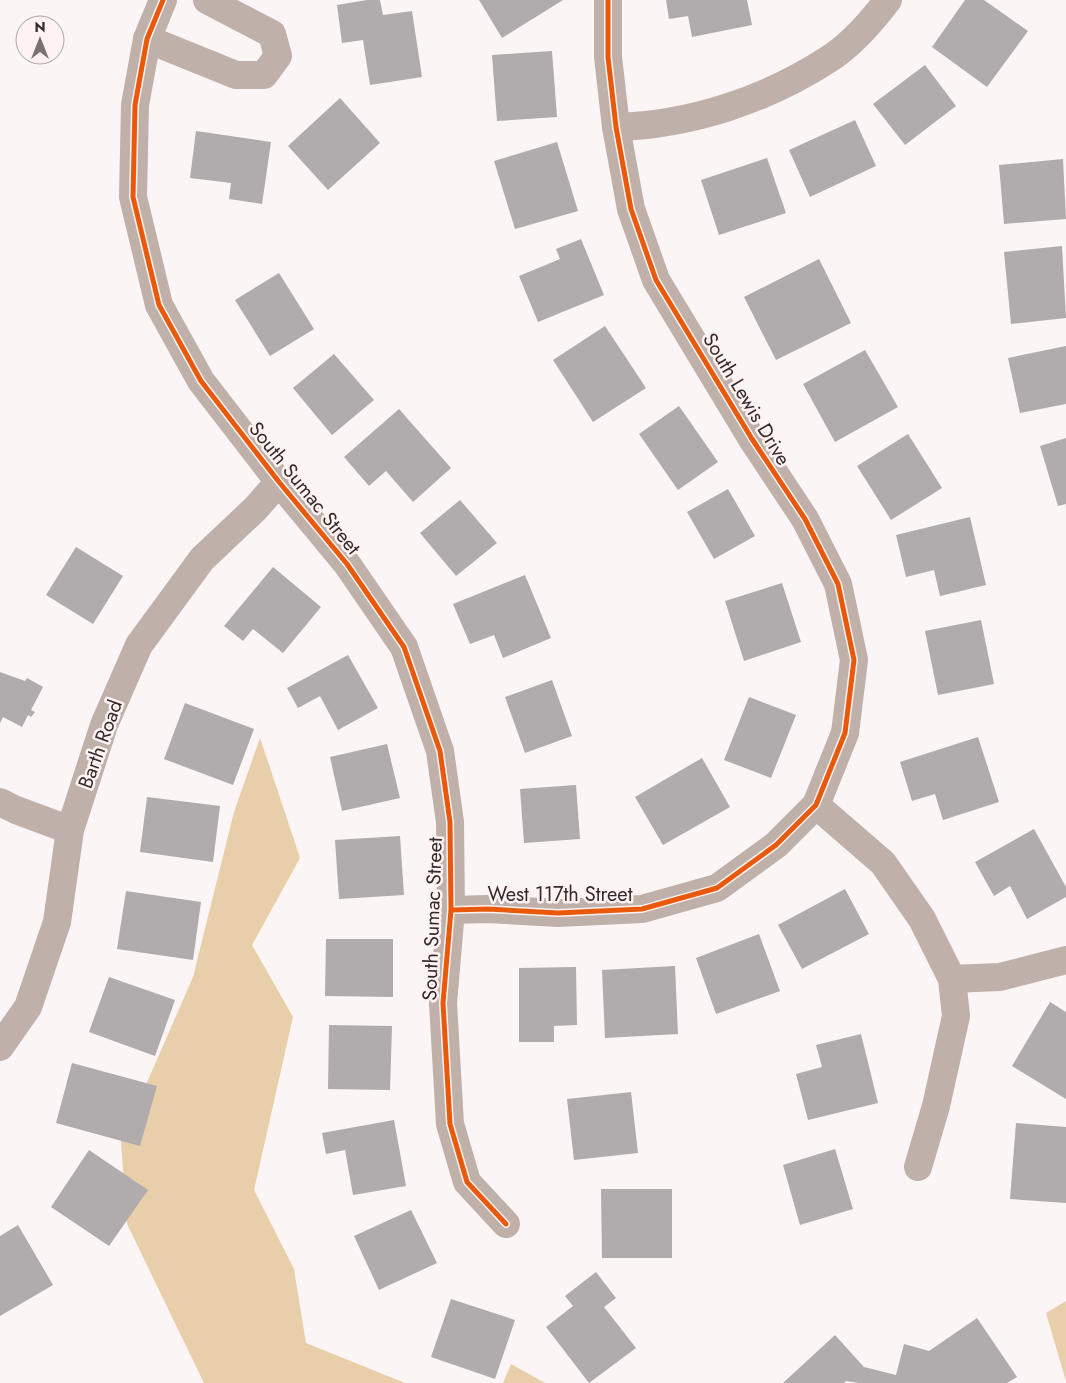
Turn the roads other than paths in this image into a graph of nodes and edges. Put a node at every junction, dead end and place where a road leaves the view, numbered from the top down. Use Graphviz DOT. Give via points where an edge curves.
graph roads {
  1 [pos="164,0"];
  2 [pos="206,0"];
  3 [pos="608,0"];
  4 [pos="888,0"];
  5 [pos="147,39"];
  6 [pos="616,126"];
  7 [pos="279,482"];
  8 [pos="0,802"];
  9 [pos="816,805"];
  10 [pos="70,830"];
  11 [pos="451,910"];
  12 [pos="1066,960"];
  13 [pos="952,979"];
  14 [pos="0,1047"];
  15 [pos="918,1167"];
  16 [pos="506,1224"];
  1 -- 5 [label="street, South Sumac Street"];
  2 -- 5 [label="street" via="272,34 278,56 264,76 236,76"];
  3 -- 6 [label="street, South Lewis Drive" via="608,57"];
  4 -- 6 [label="street" via="873,19 830,59 770,91 705,115 649,126"];
  5 -- 7 [label="street, South Sumac Street" via="135,105 132,197 159,305 200,381"];
  6 -- 9 [label="street, South Lewis Drive" via="631,209 656,280 752,439 805,519 838,584 854,660 845,733"];
  7 -- 10 [label="street, Barth Road" via="255,510 202,559 139,645 104,725"];
  7 -- 11 [label="street, South Sumac Street" via="347,564 404,647 440,751 450,822"];
  8 -- 10 [label="street"];
  9 -- 11 [label="street, West 117th Street" via="776,845 717,888 642,909 558,913"];
  9 -- 13 [label="street" via="883,863 922,919"];
  10 -- 14 [label="street, Barth Road" via="57,922 28,1007"];
  11 -- 16 [label="street, South Sumac Street" via="443,1003 450,1124 467,1182"];
  12 -- 13 [label="street" via="1000,977"];
  13 -- 15 [label="street" via="956,1016 936,1106"];
}
